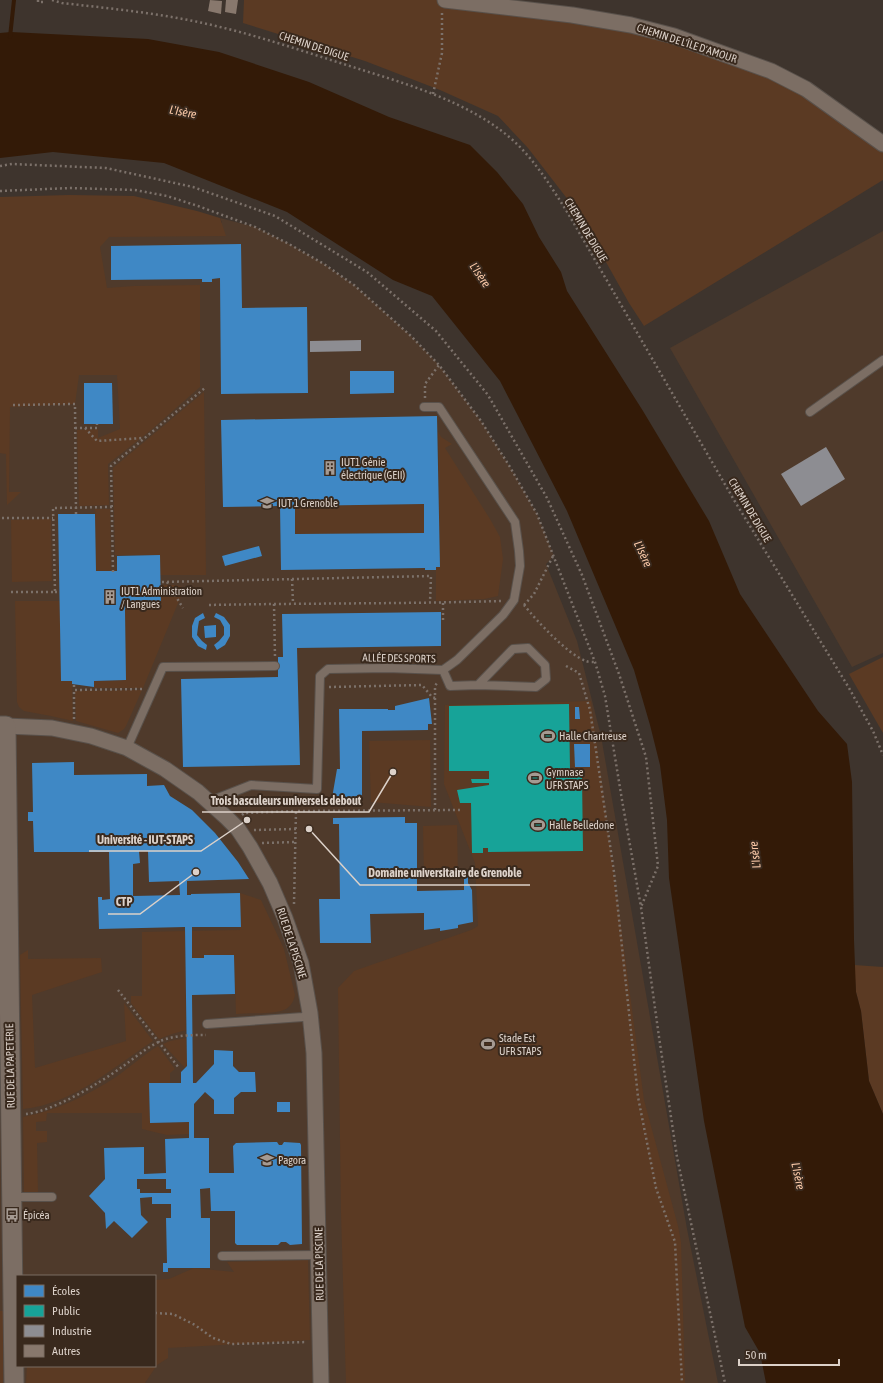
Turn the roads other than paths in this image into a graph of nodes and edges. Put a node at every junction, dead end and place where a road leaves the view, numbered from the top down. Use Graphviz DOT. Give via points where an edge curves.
graph roads {
  1 [pos="444,4"];
  2 [pos="883,144"];
  3 [pos="883,360"];
  4 [pos="424,407"];
  5 [pos="810,412"];
  6 [pos="276,666"];
  7 [pos="443,670"];
  8 [pos="478,685"];
  9 [pos="3,726"];
  10 [pos="127,748"];
  11 [pos="212,804"];
  12 [pos="310,1013"];
  13 [pos="207,1024"];
  14 [pos="5,1030"];
  15 [pos="12,1197"];
  16 [pos="52,1197"];
  17 [pos="319,1255"];
  18 [pos="222,1256"];
  19 [pos="14,1383"];
  20 [pos="321,1383"];
  1 -- 2 [label="street, CHEMIN DE L'ÎLE D'AMOUR" via="572,15 631,25 674,36 771,71 806,89"];
  3 -- 5 [label="lane"];
  4 -- 7 [label="lane, ALLÉE DES SPORTS" via="439,407 515,522 520,551 514,598 503,615"];
  6 -- 10 [label="lane" via="163,667"];
  7 -- 8 [label="lane" via="450,686"];
  7 -- 11 [label="lane, ALLÉE DES SPORTS" via="328,669 320,676 317,789 251,785 218,798"];
  8 -- 8 [label="lane" via="536,687 546,679 545,665 528,648 513,649"];
  9 -- 10 [label="street, RUE DE LA PISCINE" via="52,728 91,736"];
  9 -- 14 [label="street, RUE DE LA PAPETERIE"];
  10 -- 11 [label="street, RUE DE LA PISCINE" via="165,769"];
  11 -- 12 [label="street, RUE DE LA PISCINE" via="238,829 270,883 301,963"];
  12 -- 13 [label="lane" via="302,1017"];
  12 -- 17 [label="street, RUE DE LA PISCINE" via="314,1053"];
  14 -- 15 [label="street, RUE DE LA PAPETERIE" via="7,1152"];
  15 -- 16 [label="lane"];
  15 -- 19 [label="street, RUE DE LA PAPETERIE" via="9,1301"];
  17 -- 18 [label="lane"];
  17 -- 20 [label="street, RUE DE LA PISCINE"];
}
